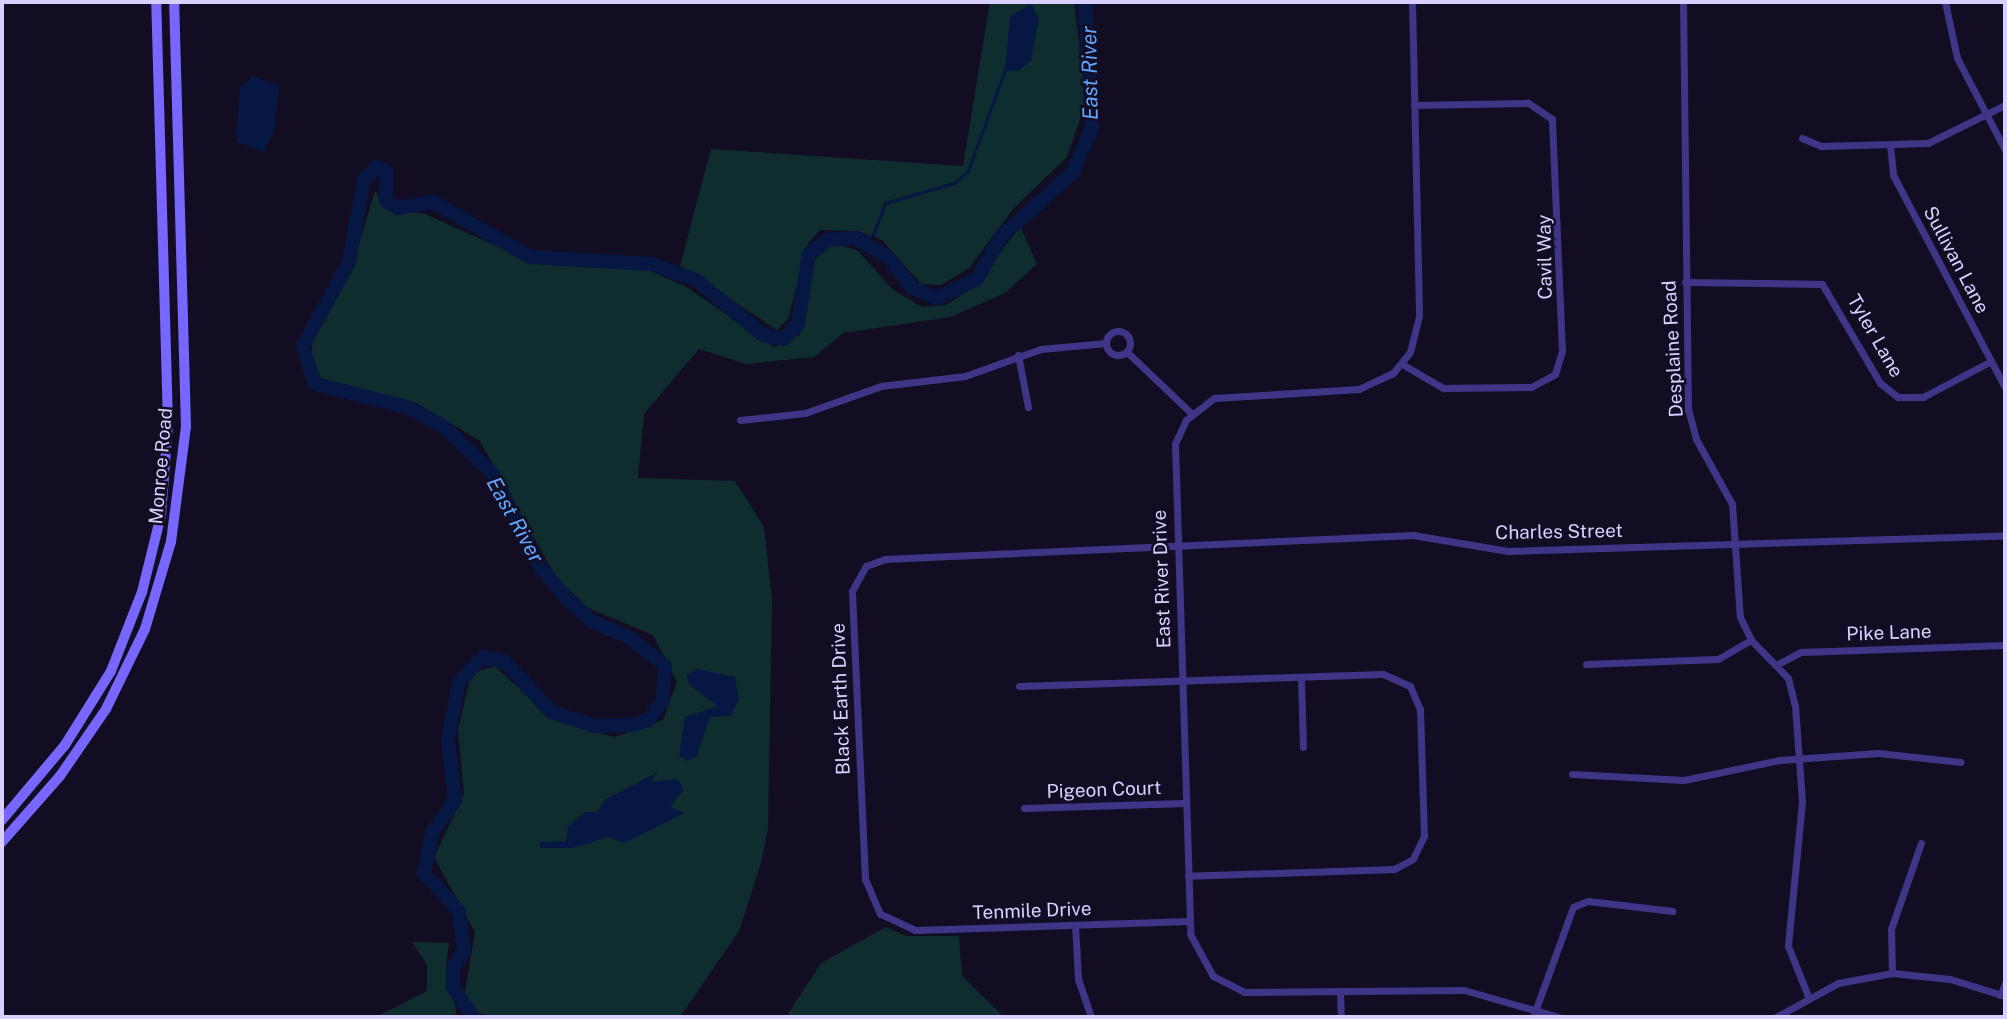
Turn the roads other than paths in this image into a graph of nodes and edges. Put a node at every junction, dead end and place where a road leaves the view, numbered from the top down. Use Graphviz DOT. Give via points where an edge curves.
graph roads {
  1 [pos="156,2"];
  2 [pos="174,2"];
  3 [pos="1412,2"];
  4 [pos="1683,2"];
  5 [pos="1945,2"];
  6 [pos="1414,105"];
  7 [pos="2005,105"];
  8 [pos="1987,115"];
  9 [pos="1802,138"];
  10 [pos="1890,145"];
  11 [pos="2005,150"];
  12 [pos="1685,282"];
  13 [pos="1105,344"];
  14 [pos="1127,352"];
  15 [pos="1018,355"];
  16 [pos="1991,361"];
  17 [pos="1402,364"];
  18 [pos="2005,387"];
  19 [pos="1028,407"];
  20 [pos="1191,413"];
  21 [pos="740,420"];
  22 [pos="2005,535"];
  23 [pos="1736,544"];
  24 [pos="1177,550"];
  25 [pos="948,557"];
  26 [pos="1751,640"];
  27 [pos="2005,645"];
  28 [pos="1586,664"];
  29 [pos="1778,664"];
  30 [pos="1301,677"];
  31 [pos="1181,681"];
  32 [pos="1019,686"];
  33 [pos="1303,747"];
  34 [pos="1801,758"];
  35 [pos="1961,762"];
  36 [pos="1572,774"];
  37 [pos="1185,803"];
  38 [pos="1024,808"];
  39 [pos="2,820"];
  40 [pos="2,842"];
  41 [pos="1921,843"];
  42 [pos="1188,876"];
  43 [pos="1672,911"];
  44 [pos="880,914"];
  45 [pos="1189,921"];
  46 [pos="1075,925"];
  47 [pos="1892,973"];
  48 [pos="2005,983"];
  49 [pos="1340,992"];
  50 [pos="2003,995"];
  51 [pos="1808,996"];
  52 [pos="1538,1008"];
  53 [pos="1091,1017"];
  54 [pos="1341,1017"];
  55 [pos="1533,1017"];
  56 [pos="1559,1017"];
  57 [pos="1776,1017"];
  1 -- 39 [label="main road, Monroe Road" via="168,424 161,515 142,592 111,671 65,745"];
  2 -- 40 [label="main road, Monroe Road" via="186,427 171,542 125,677 77,754"];
  3 -- 6 [label="street"];
  4 -- 12 [label="street, Desplaine Road"];
  5 -- 8 [label="street" via="1957,58"];
  6 -- 17 [label="street" via="1419,316"];
  6 -- 17 [label="street, Cavil Way" via="1528,103 1552,119 1562,351 1555,374 1531,387 1443,388"];
  7 -- 8 [label="street"];
  8 -- 10 [label="street" via="1937,141"];
  8 -- 11 [label="street"];
  9 -- 10 [label="street" via="1821,146"];
  10 -- 16 [label="street, Sullivan Lane" via="1894,175"];
  12 -- 16 [label="street, Tyler Lane" via="1822,284 1880,383 1898,397 1923,397"];
  12 -- 23 [label="street, Desplaine Road" via="1688,410 1696,439 1728,492"];
  13 -- 14 [label="street" via="1110,353"];
  13 -- 14 [label="street" via="1114,331 1124,331 1131,345"];
  13 -- 15 [label="street"];
  14 -- 20 [label="street"];
  15 -- 19 [label="street"];
  15 -- 21 [label="street" via="965,376 881,386 805,413"];
  16 -- 18 [label="street, Sullivan Lane"];
  17 -- 20 [label="street" via="1359,389 1224,395"];
  20 -- 24 [label="street, East River Drive" via="1175,444"];
  22 -- 23 [label="street, Charles Street"];
  23 -- 24 [label="street, Charles Street" via="1507,551 1413,535"];
  23 -- 26 [label="street, Desplaine Road" via="1738,605"];
  24 -- 25 [label="street, Charles Street"];
  24 -- 31 [label="street, East River Drive"];
  25 -- 44 [label="street, Black Earth Drive" via="878,560 861,571 852,591 865,879"];
  26 -- 28 [label="street" via="1718,659"];
  26 -- 29 [label="street, Desplaine Road"];
  27 -- 29 [label="street, Pike Lane" via="1801,652"];
  29 -- 34 [label="street, Desplaine Road" via="1795,706"];
  30 -- 31 [label="street"];
  30 -- 33 [label="street"];
  30 -- 42 [label="street" via="1389,674 1410,686 1420,709 1424,836 1413,859 1394,869"];
  31 -- 32 [label="street"];
  31 -- 37 [label="street, East River Drive"];
  34 -- 35 [label="street" via="1898,752"];
  34 -- 36 [label="street" via="1684,780"];
  34 -- 51 [label="street, Desplaine Road" via="1788,946"];
  37 -- 38 [label="street, Pigeon Court"];
  37 -- 42 [label="street, East River Drive"];
  41 -- 47 [label="street" via="1891,929"];
  42 -- 45 [label="street, East River Drive"];
  43 -- 52 [label="street" via="1577,904 1566,917"];
  44 -- 46 [label="street, Tenmile Drive" via="915,930"];
  45 -- 46 [label="street, Tenmile Drive"];
  45 -- 49 [label="street, East River Drive" via="1204,966 1233,989"];
  46 -- 53 [label="street" via="1079,979"];
  47 -- 50 [label="street" via="1940,977"];
  47 -- 51 [label="street"];
  48 -- 50 [label="street"];
  49 -- 52 [label="street, East River Drive" via="1464,990"];
  49 -- 54 [label="street"];
  51 -- 57 [label="street"];
  52 -- 55 [label="street"];
  52 -- 56 [label="street, East River Drive"];
}
